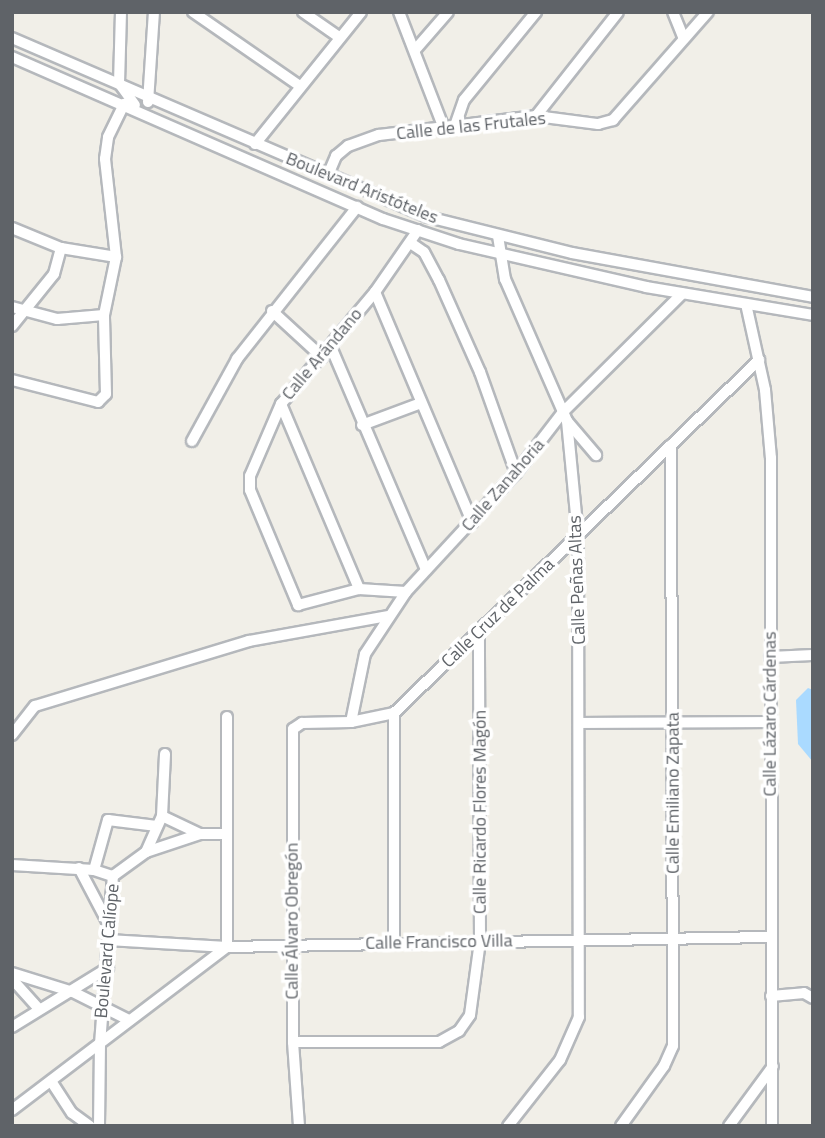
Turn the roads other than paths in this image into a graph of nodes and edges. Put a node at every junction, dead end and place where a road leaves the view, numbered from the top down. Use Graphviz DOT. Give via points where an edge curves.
graph roads {
  1 [pos="121,12"];
  2 [pos="154,12"];
  3 [pos="193,12"];
  4 [pos="303,12"];
  5 [pos="361,12"];
  6 [pos="399,12"];
  7 [pos="447,12"];
  8 [pos="536,12"];
  9 [pos="618,12"];
  10 [pos="673,12"];
  11 [pos="708,12"];
  12 [pos="340,37"];
  13 [pos="12,38"];
  14 [pos="684,39"];
  15 [pos="415,51"];
  16 [pos="12,57"];
  17 [pos="152,78"];
  18 [pos="119,83"];
  19 [pos="300,86"];
  20 [pos="151,98"];
  21 [pos="124,102"];
  22 [pos="536,116"];
  23 [pos="205,123"];
  24 [pos="456,123"];
  25 [pos="443,126"];
  26 [pos="255,144"];
  27 [pos="328,174"];
  28 [pos="357,207"];
  29 [pos="12,228"];
  30 [pos="418,230"];
  31 [pos="498,236"];
  32 [pos="412,244"];
  33 [pos="61,248"];
  34 [pos="500,255"];
  35 [pos="117,257"];
  36 [pos="376,292"];
  37 [pos="682,294"];
  38 [pos="813,297"];
  39 [pos="746,304"];
  40 [pos="12,306"];
  41 [pos="26,310"];
  42 [pos="272,312"];
  43 [pos="104,315"];
  44 [pos="813,315"];
  45 [pos="12,326"];
  46 [pos="331,347"];
  47 [pos="322,357"];
  48 [pos="759,360"];
  49 [pos="12,380"];
  50 [pos="421,403"];
  51 [pos="281,404"];
  52 [pos="565,417"];
  53 [pos="362,425"];
  54 [pos="192,441"];
  55 [pos="671,445"];
  56 [pos="596,455"];
  57 [pos="516,473"];
  58 [pos="472,522"];
  59 [pos="578,536"];
  60 [pos="426,570"];
  61 [pos="359,589"];
  62 [pos="405,592"];
  63 [pos="388,616"];
  64 [pos="479,629"];
  65 [pos="813,655"];
  66 [pos="771,657"];
  67 [pos="394,713"];
  68 [pos="227,718"];
  69 [pos="351,722"];
  70 [pos="770,722"];
  71 [pos="580,723"];
  72 [pos="673,723"];
  73 [pos="12,735"];
  74 [pos="165,754"];
  75 [pos="160,821"];
  76 [pos="200,834"];
  77 [pos="227,834"];
  78 [pos="146,852"];
  79 [pos="12,864"];
  80 [pos="79,868"];
  81 [pos="94,870"];
  82 [pos="113,876"];
  83 [pos="109,925"];
  84 [pos="673,936"];
  85 [pos="770,937"];
  86 [pos="580,938"];
  87 [pos="108,940"];
  88 [pos="480,942"];
  89 [pos="394,943"];
  90 [pos="292,945"];
  91 [pos="227,947"];
  92 [pos="108,968"];
  93 [pos="12,973"];
  94 [pos="12,979"];
  95 [pos="73,992"];
  96 [pos="771,996"];
  97 [pos="813,998"];
  98 [pos="103,1006"];
  99 [pos="39,1009"];
  100 [pos="130,1020"];
  101 [pos="12,1027"];
  102 [pos="293,1042"];
  103 [pos="100,1044"];
  104 [pos="773,1066"];
  105 [pos="51,1081"];
  106 [pos="13,1109"];
  107 [pos="90,1126"];
  108 [pos="99,1126"];
  109 [pos="299,1126"];
  110 [pos="508,1126"];
  111 [pos="621,1126"];
  112 [pos="729,1126"];
  113 [pos="772,1126"];
  1 -- 18 [label="street"];
  2 -- 17 [label="street"];
  3 -- 19 [label="street"];
  4 -- 12 [label="street"];
  5 -- 12 [label="street"];
  6 -- 15 [label="street"];
  7 -- 15 [label="street"];
  8 -- 24 [label="street" via="464,100"];
  9 -- 22 [label="street"];
  10 -- 14 [label="street"];
  11 -- 14 [label="street, Calle de las Frutales"];
  12 -- 19 [label="street"];
  13 -- 18 [label="street, Boulevard Aristóteles"];
  14 -- 22 [label="street, Calle de las Frutales" via="613,120 598,124"];
  15 -- 25 [label="street"];
  16 -- 21 [label="street, Boulevard Aristóteles"];
  17 -- 20 [label="street"];
  17 -- 23 [label="street" via="159,94 203,117"];
  18 -- 20 [label="street, Boulevard Aristóteles"];
  18 -- 21 [label="street"];
  19 -- 26 [label="street"];
  20 -- 21 [label="street" via="146,103"];
  20 -- 23 [label="street, Boulevard Aristóteles"];
  21 -- 28 [label="street, Boulevard Aristóteles"];
  21 -- 35 [label="street" via="108,137 106,159"];
  22 -- 24 [label="street, Calle de las Frutales"];
  23 -- 26 [label="street, Boulevard Aristóteles"];
  24 -- 25 [label="street, Calle de las Frutales"];
  25 -- 27 [label="street, Calle de las Frutales" via="355,143 335,156"];
  26 -- 27 [label="street, Boulevard Aristóteles"];
  27 -- 31 [label="street, Boulevard Aristóteles" via="381,200"];
  28 -- 30 [label="street, Boulevard Aristóteles"];
  28 -- 42 [label="street"];
  29 -- 33 [label="street"];
  30 -- 32 [label="street, Calle Arándano"];
  30 -- 34 [label="street, Boulevard Aristóteles"];
  31 -- 34 [label="street, Calle Peñas Altas"];
  31 -- 38 [label="street, Boulevard Aristóteles"];
  32 -- 36 [label="street, Calle Arándano"];
  32 -- 57 [label="street" via="424,252 439,280 480,372"];
  33 -- 35 [label="street"];
  33 -- 41 [label="street" via="54,274"];
  34 -- 37 [label="street, Boulevard Aristóteles"];
  34 -- 52 [label="street, Calle Peñas Altas" via="505,279"];
  35 -- 43 [label="street"];
  36 -- 46 [label="street, Calle Arándano"];
  36 -- 50 [label="street"];
  37 -- 39 [label="street, Boulevard Aristóteles"];
  37 -- 52 [label="street, Calle Zanahoria"];
  39 -- 44 [label="street, Boulevard Aristóteles"];
  39 -- 48 [label="street, Calle Lázaro Cárdenas"];
  40 -- 41 [label="street"];
  41 -- 43 [label="street" via="75,321"];
  41 -- 45 [label="street"];
  42 -- 47 [label="street"];
  42 -- 54 [label="street" via="220,386"];
  43 -- 49 [label="street" via="103,399 98,402"];
  46 -- 47 [label="street, Calle Arándano"];
  46 -- 53 [label="street"];
  47 -- 51 [label="street, Calle Arándano"];
  48 -- 55 [label="street, Calle Cruz de Palma"];
  48 -- 66 [label="street, Calle Lázaro Cárdenas" via="771,458"];
  50 -- 53 [label="street"];
  50 -- 58 [label="street"];
  51 -- 61 [label="street"];
  51 -- 61 [label="street, Calle Arándano" via="254,466 250,490 293,600 306,605"];
  52 -- 56 [label="street"];
  52 -- 57 [label="street, Calle Zanahoria"];
  52 -- 59 [label="street, Calle Peñas Altas"];
  53 -- 60 [label="street"];
  55 -- 59 [label="street, Calle Cruz de Palma"];
  55 -- 72 [label="street, Calle Emiliano Zapata"];
  57 -- 58 [label="street, Calle Zanahoria"];
  58 -- 60 [label="street, Calle Zanahoria"];
  59 -- 64 [label="street, Calle Cruz de Palma"];
  59 -- 71 [label="street, Calle Peñas Altas"];
  60 -- 62 [label="street, Calle Zanahoria"];
  61 -- 62 [label="street"];
  62 -- 63 [label="street, Calle Zanahoria"];
  63 -- 69 [label="street, Calle Zanahoria" via="365,654"];
  63 -- 73 [label="street" via="248,641 35,706"];
  64 -- 67 [label="street, Calle Cruz de Palma"];
  64 -- 88 [label="street, Calle Ricardo Flores Magón"];
  65 -- 66 [label="street"];
  66 -- 70 [label="street, Calle Lázaro Cárdenas"];
  67 -- 69 [label="street"];
  67 -- 89 [label="street"];
  68 -- 77 [label="street"];
  69 -- 90 [label="street, Calle Álvaro Obregón" via="302,723 291,738"];
  70 -- 72 [label="street"];
  70 -- 85 [label="street, Calle Lázaro Cárdenas"];
  71 -- 72 [label="street"];
  71 -- 86 [label="street, Calle Peñas Altas"];
  72 -- 84 [label="street, Calle Emiliano Zapata"];
  74 -- 75 [label="street"];
  75 -- 76 [label="street"];
  75 -- 78 [label="street"];
  75 -- 81 [label="street" via="108,820"];
  76 -- 77 [label="street"];
  76 -- 78 [label="street"];
  77 -- 91 [label="street"];
  78 -- 82 [label="street, Boulevard Calíope"];
  79 -- 80 [label="street"];
  80 -- 81 [label="street"];
  80 -- 83 [label="street"];
  81 -- 82 [label="street"];
  82 -- 83 [label="street, Boulevard Calíope"];
  83 -- 87 [label="street, Boulevard Calíope"];
  84 -- 85 [label="street, Calle Francisco Villa"];
  84 -- 86 [label="street, Calle Francisco Villa"];
  84 -- 111 [label="street, Calle Emiliano Zapata" via="671,1052"];
  85 -- 96 [label="street, Calle Lázaro Cárdenas"];
  86 -- 88 [label="street, Calle Francisco Villa"];
  86 -- 110 [label="street, Calle Peñas Altas" via="575,1031 560,1060"];
  87 -- 91 [label="street, Calle Francisco Villa"];
  87 -- 92 [label="street, Boulevard Calíope"];
  88 -- 89 [label="street, Calle Francisco Villa"];
  88 -- 102 [label="street, Calle Ricardo Flores Magón" via="470,1015 450,1039"];
  89 -- 90 [label="street, Calle Francisco Villa"];
  90 -- 91 [label="street, Calle Francisco Villa"];
  90 -- 102 [label="street, Calle Álvaro Obregón"];
  91 -- 100 [label="street"];
  92 -- 95 [label="street"];
  92 -- 98 [label="street, Boulevard Calíope"];
  93 -- 95 [label="street"];
  94 -- 99 [label="street"];
  95 -- 98 [label="street"];
  95 -- 99 [label="street"];
  96 -- 97 [label="street" via="804,993"];
  96 -- 104 [label="street, Calle Lázaro Cárdenas"];
  98 -- 100 [label="street"];
  98 -- 103 [label="street, Boulevard Calíope"];
  99 -- 101 [label="street"];
  100 -- 103 [label="street"];
  102 -- 109 [label="street, Calle Álvaro Obregón"];
  103 -- 105 [label="street"];
  103 -- 108 [label="street, Boulevard Calíope"];
  104 -- 112 [label="street"];
  104 -- 113 [label="street, Calle Lázaro Cárdenas"];
  105 -- 106 [label="street"];
  105 -- 107 [label="street" via="72,1113"];
}
